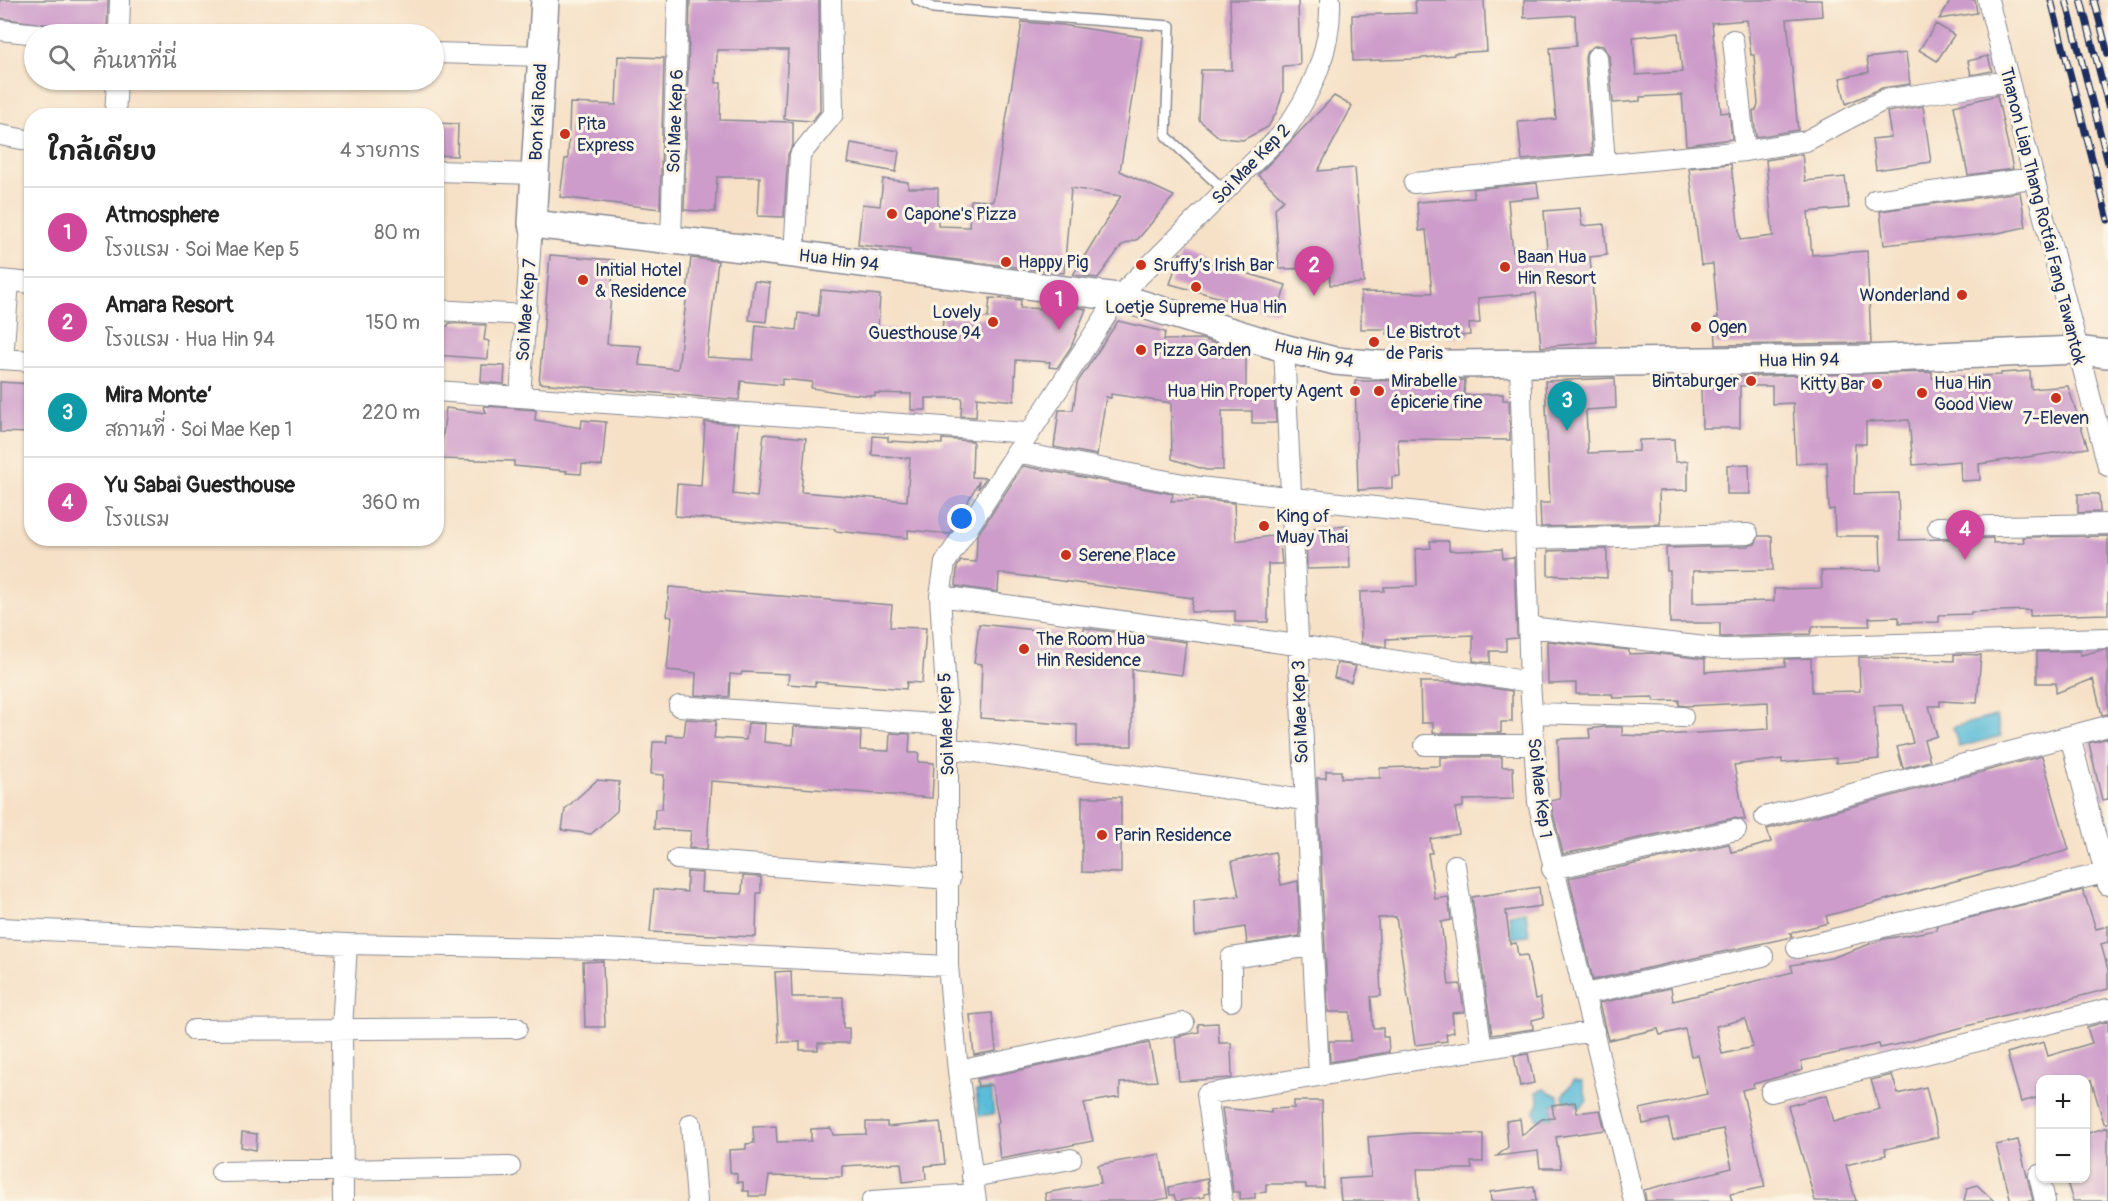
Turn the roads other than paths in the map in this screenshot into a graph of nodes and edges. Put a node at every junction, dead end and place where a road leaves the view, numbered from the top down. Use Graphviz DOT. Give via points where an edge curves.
graph roads {
  1 [pos="120,0"];
  2 [pos="544,0"];
  3 [pos="678,0"];
  4 [pos="831,0"];
  5 [pos="917,0"];
  6 [pos="1330,0"];
  7 [pos="1988,0"];
  8 [pos="119,24"];
  9 [pos="0,30"];
  10 [pos="24,33"];
  11 [pos="1733,40"];
  12 [pos="444,53"];
  13 [pos="542,56"];
  14 [pos="1597,57"];
  15 [pos="2008,81"];
  16 [pos="116,90"];
  17 [pos="115,108"];
  18 [pos="0,135"];
  19 [pos="24,140"];
  20 [pos="1745,151"];
  21 [pos="1605,163"];
  22 [pos="444,171"];
  23 [pos="535,174"];
  24 [pos="2032,178"];
  25 [pos="1414,183"];
  26 [pos="1225,191"];
  27 [pos="1875,201"];
  28 [pos="532,224"];
  29 [pos="671,241"];
  30 [pos="794,254"];
  31 [pos="4,280"];
  32 [pos="24,282"];
  33 [pos="1118,297"];
  34 [pos="444,310"];
  35 [pos="527,315"];
  36 [pos="1284,348"];
  37 [pos="2076,350"];
  38 [pos="2108,354"];
  39 [pos="2,359"];
  40 [pos="24,360"];
  41 [pos="1521,364"];
  42 [pos="444,392"];
  43 [pos="520,397"];
  44 [pos="1028,433"];
  45 [pos="1016,452"];
  46 [pos="2108,466"];
  47 [pos="1291,497"];
  48 [pos="2108,524"];
  49 [pos="1938,527"];
  50 [pos="1526,531"];
  51 [pos="1748,534"];
  52 [pos="940,596"];
  53 [pos="1529,627"];
  54 [pos="2108,638"];
  55 [pos="1297,645"];
  56 [pos="1530,682"];
  57 [pos="679,706"];
  58 [pos="1532,713"];
  59 [pos="1683,717"];
  60 [pos="948,725"];
  61 [pos="2108,726"];
  62 [pos="2070,736"];
  63 [pos="1425,745"];
  64 [pos="1533,745"];
  65 [pos="948,748"];
  66 [pos="1304,800"];
  67 [pos="1765,817"];
  68 [pos="1736,830"];
  69 [pos="677,859"];
  70 [pos="1455,865"];
  71 [pos="1552,869"];
  72 [pos="2107,876"];
  73 [pos="950,879"];
  74 [pos="0,928"];
  75 [pos="347,944"];
  76 [pos="1312,946"];
  77 [pos="1797,948"];
  78 [pos="1763,956"];
  79 [pos="948,966"];
  80 [pos="1585,994"];
  81 [pos="1231,1001"];
  82 [pos="2108,1009"];
  83 [pos="1184,1023"];
  84 [pos="517,1028"];
  85 [pos="342,1029"];
  86 [pos="194,1030"];
  87 [pos="1594,1031"];
  88 [pos="1482,1049"];
  89 [pos="958,1071"];
  90 [pos="1319,1076"];
  91 [pos="1771,1092"];
  92 [pos="691,1124"];
  93 [pos="1071,1159"];
  94 [pos="510,1167"];
  95 [pos="343,1171"];
  96 [pos="221,1172"];
  97 [pos="2041,1183"];
  98 [pos="974,1191"];
  99 [pos="343,1201"];
  100 [pos="697,1201"];
  101 [pos="872,1201"];
  102 [pos="1221,1201"];
  103 [pos="1634,1201"];
  104 [pos="2046,1201"];
  1 -- 8 [label="street"];
  2 -- 13 [label="street, Bon Kai Road"];
  3 -- 29 [label="street, Soi Mae Kep 6"];
  4 -- 30 [label="street" via="833,114 800,155"];
  5 -- 26 [label="lane" via="933,8 1170,26 1166,136"];
  6 -- 26 [label="street, Soi Mae Kep 2" via="1328,39 1300,110 1282,134"];
  7 -- 15 [label="street, Thanon Liap Thang Rotfai Fang Tawantok"];
  9 -- 10 [label="street"];
  11 -- 20 [label="street"];
  12 -- 13 [label="street"];
  13 -- 23 [label="street, Bon Kai Road"];
  14 -- 21 [label="street"];
  15 -- 20 [label="street" via="1884,100 1806,141"];
  15 -- 24 [label="street, Thanon Liap Thang Rotfai Fang Tawantok"];
  16 -- 17 [label="street"];
  18 -- 19 [label="street"];
  20 -- 21 [label="street"];
  21 -- 25 [label="street"];
  22 -- 23 [label="street"];
  23 -- 28 [label="street, Bon Kai Road"];
  24 -- 27 [label="street"];
  24 -- 37 [label="street, Thanon Liap Thang Rotfai Fang Tawantok"];
  26 -- 33 [label="street, Soi Mae Kep 2"];
  28 -- 29 [label="street, Hua Hin 94"];
  28 -- 35 [label="street, Soi Mae Kep 7"];
  29 -- 30 [label="street, Hua Hin 94"];
  30 -- 33 [label="street, Hua Hin 94"];
  31 -- 32 [label="street"];
  31 -- 39 [label="street"];
  33 -- 36 [label="street, Hua Hin 94"];
  33 -- 44 [label="street, Soi Mae Kep 5"];
  34 -- 35 [label="street"];
  35 -- 43 [label="street, Soi Mae Kep 7"];
  36 -- 41 [label="street, Hua Hin 94" via="1335,361 1381,365"];
  36 -- 47 [label="street, Soi Mae Kep 3"];
  37 -- 38 [label="street, Hua Hin 94"];
  37 -- 41 [label="street, Hua Hin 94" via="1866,359"];
  37 -- 46 [label="street, Thanon Liap Thang Rotfai Fang Tawantok"];
  39 -- 40 [label="street"];
  41 -- 50 [label="street, Soi Mae Kep 1"];
  42 -- 43 [label="street"];
  43 -- 44 [label="street"];
  44 -- 45 [label="street, Soi Mae Kep 5"];
  45 -- 47 [label="street" via="1199,487"];
  45 -- 52 [label="street, Soi Mae Kep 5" via="945,563"];
  47 -- 50 [label="street"];
  47 -- 55 [label="street, Soi Mae Kep 3"];
  48 -- 49 [label="street"];
  50 -- 51 [label="street"];
  50 -- 53 [label="street, Soi Mae Kep 1"];
  52 -- 55 [label="street"];
  52 -- 60 [label="street, Soi Mae Kep 5"];
  53 -- 54 [label="street" via="1723,649"];
  53 -- 56 [label="street, Soi Mae Kep 1"];
  55 -- 56 [label="street"];
  55 -- 66 [label="street, Soi Mae Kep 3"];
  56 -- 58 [label="street, Soi Mae Kep 1"];
  57 -- 60 [label="street"];
  58 -- 59 [label="street"];
  58 -- 64 [label="street, Soi Mae Kep 1"];
  60 -- 65 [label="street, Soi Mae Kep 5"];
  61 -- 62 [label="street"];
  62 -- 67 [label="street"];
  62 -- 72 [label="street"];
  63 -- 64 [label="street"];
  64 -- 71 [label="street, Soi Mae Kep 1" via="1538,802"];
  65 -- 66 [label="street"];
  65 -- 73 [label="street, Soi Mae Kep 5"];
  66 -- 76 [label="street, Soi Mae Kep 3"];
  68 -- 71 [label="street"];
  69 -- 73 [label="street"];
  70 -- 88 [label="street"];
  71 -- 80 [label="street, Soi Mae Kep 1"];
  72 -- 77 [label="street"];
  73 -- 79 [label="street, Soi Mae Kep 5"];
  74 -- 75 [label="street"];
  75 -- 79 [label="street" via="604,949"];
  75 -- 85 [label="street"];
  76 -- 81 [label="street" via="1232,958"];
  76 -- 90 [label="street, Soi Mae Kep 3"];
  78 -- 80 [label="street"];
  79 -- 89 [label="street, Soi Mae Kep 5"];
  80 -- 87 [label="street, Soi Mae Kep 1"];
  82 -- 91 [label="street"];
  83 -- 89 [label="street"];
  84 -- 85 [label="street"];
  85 -- 86 [label="street"];
  85 -- 95 [label="street"];
  87 -- 88 [label="street"];
  87 -- 103 [label="street, Soi Mae Kep 1"];
  88 -- 90 [label="street"];
  89 -- 98 [label="street, Soi Mae Kep 5"];
  90 -- 102 [label="street" via="1207,1094"];
  92 -- 100 [label="street"];
  93 -- 98 [label="street"];
  94 -- 95 [label="street"];
  95 -- 96 [label="street"];
  95 -- 99 [label="street"];
  97 -- 104 [label="street"];
  98 -- 101 [label="street"];
}
